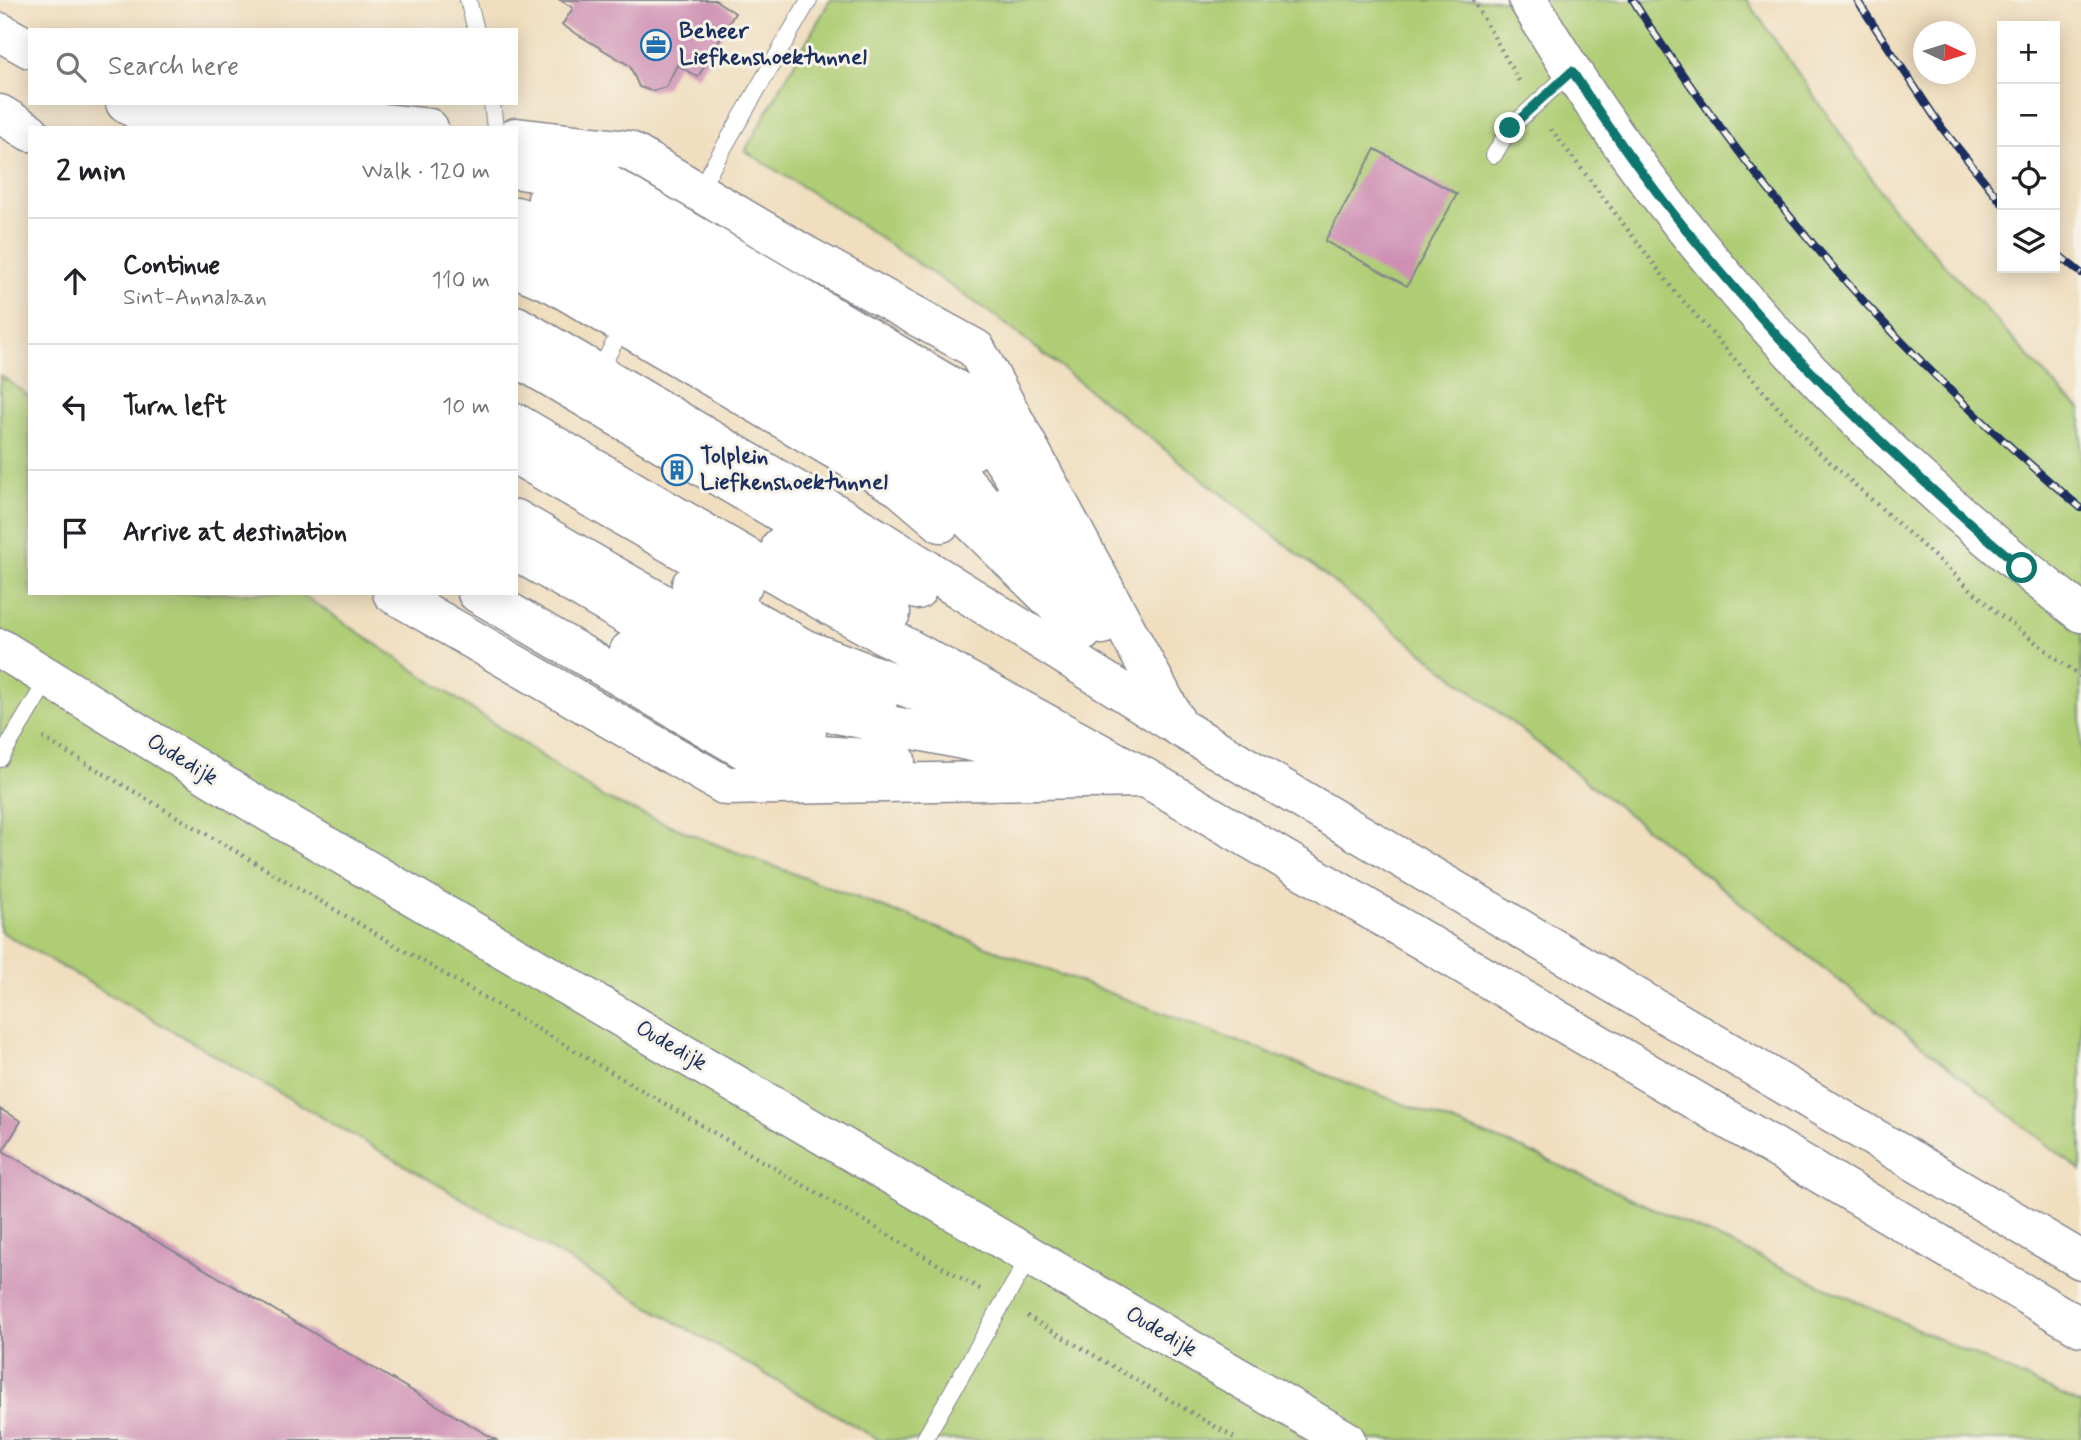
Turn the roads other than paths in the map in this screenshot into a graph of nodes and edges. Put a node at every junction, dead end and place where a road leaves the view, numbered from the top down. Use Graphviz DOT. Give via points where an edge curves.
graph roads {
  1 [pos="468,0"];
  2 [pos="809,0"];
  3 [pos="1528,0"];
  4 [pos="475,28"];
  5 [pos="0,32"];
  6 [pos="28,48"];
  7 [pos="1572,71"];
  8 [pos="131,105"];
  9 [pos="131,105"];
  10 [pos="132,105"];
  11 [pos="133,105"];
  12 [pos="134,105"];
  13 [pos="147,105"];
  14 [pos="156,105"];
  15 [pos="171,105"];
  16 [pos="217,105"];
  17 [pos="492,105"];
  18 [pos="0,114"];
  19 [pos="158,126"];
  20 [pos="166,126"];
  21 [pos="174,126"];
  22 [pos="183,126"];
  23 [pos="196,126"];
  24 [pos="215,126"];
  25 [pos="243,126"];
  26 [pos="282,126"];
  27 [pos="411,126"];
  28 [pos="495,126"];
  29 [pos="28,131"];
  30 [pos="518,137"];
  31 [pos="1494,155"];
  32 [pos="518,169"];
  33 [pos="518,191"];
  34 [pos="518,217"];
  35 [pos="518,243"];
  36 [pos="518,269"];
  37 [pos="648,282"];
  38 [pos="518,295"];
  39 [pos="518,324"];
  40 [pos="518,356"];
  41 [pos="518,397"];
  42 [pos="518,424"];
  43 [pos="518,456"];
  44 [pos="518,487"];
  45 [pos="518,520"];
  46 [pos="518,552"];
  47 [pos="518,586"];
  48 [pos="396,595"];
  49 [pos="480,595"];
  50 [pos="2081,613"];
  51 [pos="0,648"];
  52 [pos="48,679"];
  53 [pos="1179,727"];
  54 [pos="0,759"];
  55 [pos="1146,778"];
  56 [pos="1030,1255"];
  57 [pos="2072,1255"];
  58 [pos="2081,1326"];
  59 [pos="924,1440"];
  60 [pos="1346,1440"];
  1 -- 4 [label="lane"];
  2 -- 37 [label="lane"];
  3 -- 7 [label="main road"];
  5 -- 6 [label="main road"];
  7 -- 31 [label="lane" via="1510,128"];
  7 -- 50 [label="main road" via="1680,225 1833,397 1934,493"];
  8 -- 19 [label="main road"];
  9 -- 20 [label="main road"];
  10 -- 21 [label="main road"];
  11 -- 22 [label="main road"];
  12 -- 23 [label="main road"];
  13 -- 24 [label="main road"];
  14 -- 25 [label="main road"];
  15 -- 26 [label="main road"];
  16 -- 27 [label="main road"];
  17 -- 28 [label="lane"];
  18 -- 29 [label="main road"];
  30 -- 37 [label="main road" via="628,150"];
  32 -- 37 [label="main road" via="611,186"];
  33 -- 37 [label="main road" via="598,211"];
  34 -- 37 [label="main road" via="582,236"];
  35 -- 37 [label="main road"];
  36 -- 37 [label="main road" via="554,284"];
  37 -- 38 [label="main road"];
  37 -- 39 [label="main road"];
  37 -- 40 [label="main road"];
  37 -- 53 [label="main road" via="887,511"];
  37 -- 53 [label="main road" via="914,465"];
  37 -- 53 [label="main road" via="859,559"];
  37 -- 53 [label="main road" via="944,415"];
  37 -- 53 [label="main road" via="807,256 976,349"];
  41 -- 55 [label="main road" via="845,583"];
  42 -- 55 [label="main road" via="831,606"];
  43 -- 55 [label="main road" via="818,627"];
  44 -- 55 [label="main road" via="804,649"];
  45 -- 55 [label="main road" via="788,676"];
  46 -- 55 [label="main road" via="774,701"];
  47 -- 55 [label="main road" via="759,726"];
  48 -- 55 [label="main road" via="726,786"];
  49 -- 55 [label="main road" via="745,750"];
  51 -- 52 [label="main road, Oudedijk"];
  52 -- 54 [label="lane"];
  52 -- 56 [label="main road, Oudedijk"];
  53 -- 57 [label="main road"];
  55 -- 58 [label="main road"];
  56 -- 59 [label="lane"];
  56 -- 60 [label="main road, Oudedijk"];
}
